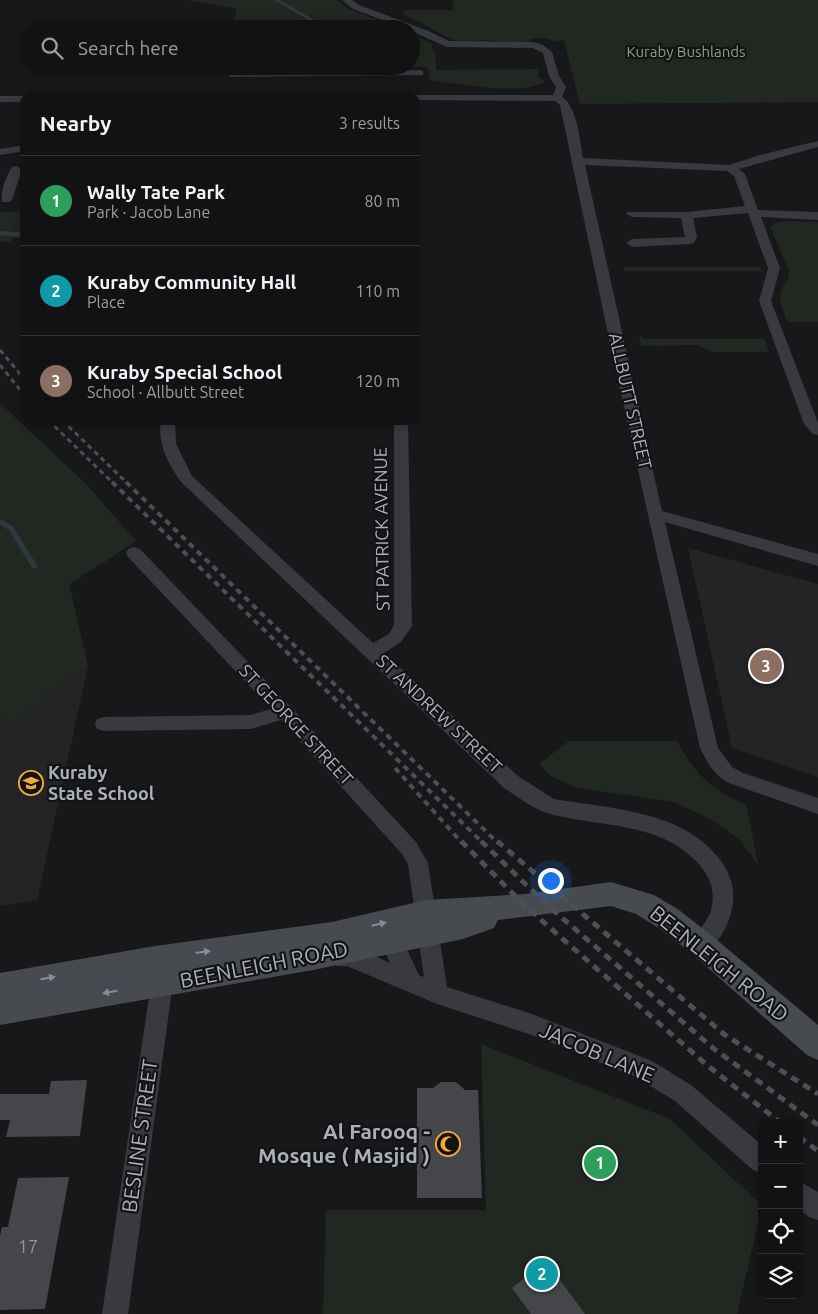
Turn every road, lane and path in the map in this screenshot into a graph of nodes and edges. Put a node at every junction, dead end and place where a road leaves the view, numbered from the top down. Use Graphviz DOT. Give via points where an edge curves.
graph roads {
  1 [pos="346,0"];
  2 [pos="391,20"];
  3 [pos="420,31"];
  4 [pos="420,97"];
  5 [pos="557,98"];
  6 [pos="0,99"];
  7 [pos="20,99"];
  8 [pos="818,144"];
  9 [pos="20,149"];
  10 [pos="0,152"];
  11 [pos="578,160"];
  12 [pos="730,168"];
  13 [pos="15,169"];
  14 [pos="6,200"];
  15 [pos="754,211"];
  16 [pos="632,214"];
  17 [pos="686,214"];
  18 [pos="818,216"];
  19 [pos="632,243"];
  20 [pos="167,425"];
  21 [pos="401,425"];
  22 [pos="818,431"];
  23 [pos="656,514"];
  24 [pos="134,553"];
  25 [pos="818,560"];
  26 [pos="373,652"];
  27 [pos="285,712"];
  28 [pos="104,724"];
  29 [pos="818,806"];
  30 [pos="427,923"];
  31 [pos="391,940"];
  32 [pos="701,944"];
  33 [pos="313,957"];
  34 [pos="156,972"];
  35 [pos="411,982"];
  36 [pos="0,987"];
  37 [pos="437,994"];
  38 [pos="0,1011"];
  39 [pos="818,1045"];
  40 [pos="758,1158"];
  41 [pos="803,1196"];
  42 [pos="818,1208"];
  43 [pos="115,1314"];
  1 -- 2 [label="street, ALLBUTT STREET"];
  3 -- 5 [label="street, ALLBUTT STREET" via="446,44 541,46 548,51 554,76 562,87"];
  4 -- 5 [label="street"];
  5 -- 11 [label="street, ALLBUTT STREET" via="565,103 568,111"];
  6 -- 7 [label="street"];
  8 -- 12 [label="street"];
  9 -- 10 [label="street"];
  11 -- 12 [label="street"];
  11 -- 23 [label="street, ALLBUTT STREET"];
  12 -- 15 [label="street" via="738,174"];
  13 -- 14 [label="street"];
  15 -- 17 [label="street"];
  15 -- 18 [label="street"];
  15 -- 22 [label="street" via="774,268 765,301 811,424"];
  16 -- 17 [label="street"];
  17 -- 19 [label="street" via="690,240"];
  20 -- 26 [label="street, ST ANDREW STREET" via="172,456 186,479"];
  21 -- 26 [label="street, ST PATRICK AVENUE" via="403,626 395,638"];
  23 -- 25 [label="street"];
  23 -- 29 [label="street, ALLBUTT STREET" via="694,687 709,748 717,763 736,778"];
  24 -- 27 [label="street, ST GEORGE STREET"];
  26 -- 32 [label="street, ST ANDREW STREET" via="511,782 535,799 554,807 634,820 685,839 700,850 720,876 724,899 711,933"];
  27 -- 28 [label="street" via="251,722"];
  27 -- 30 [label="street, ST GEORGE STREET" via="409,848 418,863"];
  30 -- 31 [label="main road, BEENLEIGH ROAD"];
  30 -- 32 [label="main road, BEENLEIGH ROAD" via="463,926 525,906 611,894 644,904"];
  34 -- 30 [label="main road, BEENLEIGH ROAD, one-way" via="332,935"];
  30 -- 37 [label="street, ST GEORGE STREET"];
  31 -- 33 [label="main road, BEENLEIGH ROAD"];
  31 -- 35 [label="street"];
  32 -- 39 [label="main road, BEENLEIGH ROAD"];
  33 -- 34 [label="main road, BEENLEIGH ROAD"];
  33 -- 35 [label="street, JACOB LANE" via="348,956"];
  36 -- 34 [label="main road, BEENLEIGH ROAD, one-way"];
  34 -- 38 [label="main road, BEENLEIGH ROAD, one-way"];
  34 -- 43 [label="street, BESLINE STREET" via="160,997"];
  35 -- 37 [label="street, JACOB LANE"];
  37 -- 40 [label="street, JACOB LANE" via="529,1024 644,1070 683,1093"];
  41 -- 42 [label="street"];
}
